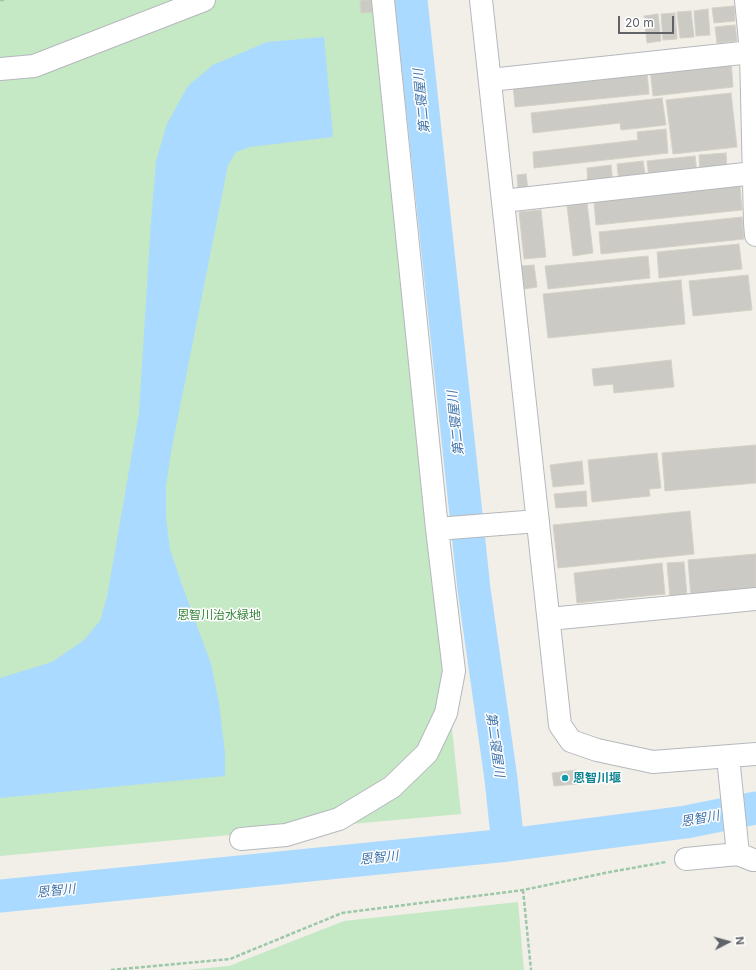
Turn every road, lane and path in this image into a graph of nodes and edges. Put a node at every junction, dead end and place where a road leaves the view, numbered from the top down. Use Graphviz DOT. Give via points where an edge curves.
graph roads {
  1 [pos="0,0"];
  2 [pos="4,0"];
  3 [pos="204,0"];
  4 [pos="383,0"];
  5 [pos="481,0"];
  6 [pos="746,0"];
  7 [pos="751,52"];
  8 [pos="0,69"];
  9 [pos="490,80"];
  10 [pos="754,160"];
  11 [pos="503,201"];
  12 [pos="756,236"];
  13 [pos="538,521"];
  14 [pos="437,529"];
  15 [pos="756,599"];
  16 [pos="549,619"];
  17 [pos="756,754"];
  18 [pos="728,756"];
  19 [pos="241,839"];
  20 [pos="747,857"];
  21 [pos="686,859"];
  22 [pos="523,890"];
  23 [pos="111,970"];
  24 [pos="531,970"];
  1 -- 2 [label="path"];
  3 -- 8 [label="street" via="34,66"];
  4 -- 14 [label="street"];
  5 -- 9 [label="street"];
  6 -- 7 [label="street"];
  7 -- 9 [label="street"];
  7 -- 10 [label="street"];
  9 -- 11 [label="street"];
  10 -- 11 [label="street"];
  10 -- 12 [label="street"];
  11 -- 13 [label="street"];
  13 -- 14 [label="street"];
  13 -- 16 [label="street"];
  14 -- 19 [label="street" via="454,671 446,713 427,753 392,787 339,819 286,835"];
  15 -- 16 [label="street"];
  16 -- 18 [label="street" via="560,725 571,741 597,750 653,762"];
  17 -- 18 [label="street"];
  18 -- 20 [label="street"];
  20 -- 21 [label="street"];
  21 -- 22 [label="path"];
  22 -- 23 [label="path" via="342,913 230,959"];
  22 -- 24 [label="path"];
}
